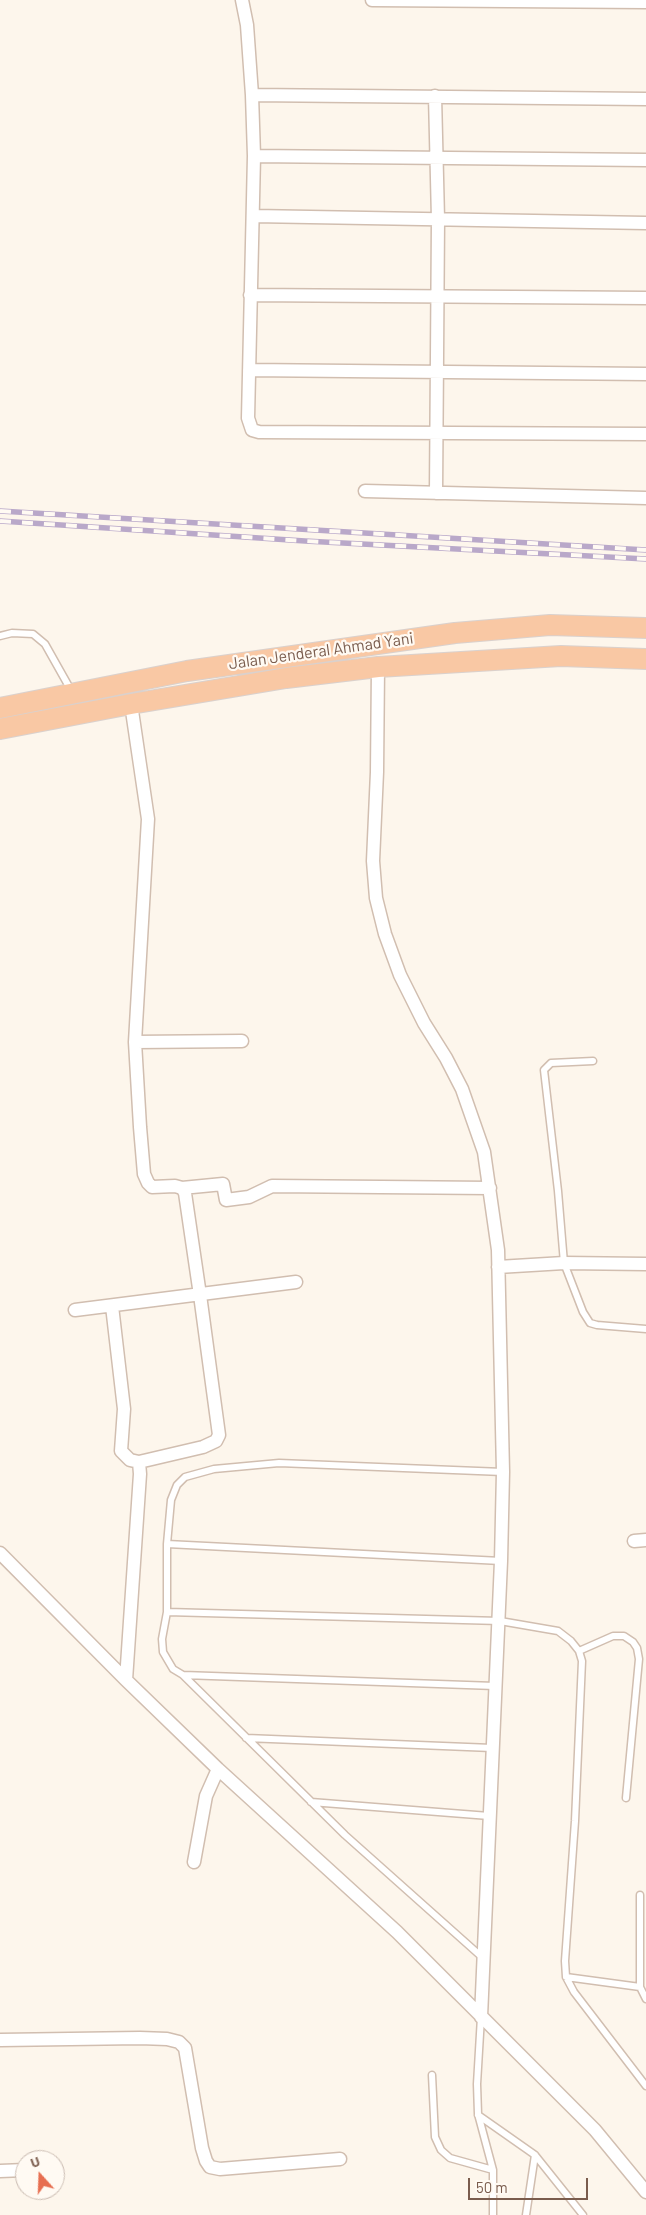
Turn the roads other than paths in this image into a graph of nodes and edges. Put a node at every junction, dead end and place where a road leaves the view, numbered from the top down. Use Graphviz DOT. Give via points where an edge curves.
graph roads {
  1 [pos="242,0"];
  2 [pos="372,0"];
  3 [pos="646,2"];
  4 [pos="252,95"];
  5 [pos="435,96"];
  6 [pos="646,98"];
  7 [pos="254,156"];
  8 [pos="437,158"];
  9 [pos="646,160"];
  10 [pos="254,216"];
  11 [pos="438,219"];
  12 [pos="646,222"];
  13 [pos="250,295"];
  14 [pos="437,295"];
  15 [pos="646,298"];
  16 [pos="249,370"];
  17 [pos="435,371"];
  18 [pos="646,374"];
  19 [pos="436,433"];
  20 [pos="646,434"];
  21 [pos="365,491"];
  22 [pos="436,493"];
  23 [pos="646,498"];
  24 [pos="646,628"];
  25 [pos="0,636"];
  26 [pos="646,659"];
  27 [pos="378,667"];
  28 [pos="73,693"];
  29 [pos="131,704"];
  30 [pos="0,708"];
  31 [pos="0,730"];
  32 [pos="136,1042"];
  33 [pos="242,1042"];
  34 [pos="593,1061"];
  35 [pos="182,1188"];
  36 [pos="490,1188"];
  37 [pos="564,1264"];
  38 [pos="646,1264"];
  39 [pos="498,1267"];
  40 [pos="296,1282"];
  41 [pos="200,1295"];
  42 [pos="112,1306"];
  43 [pos="75,1310"];
  44 [pos="646,1329"];
  45 [pos="139,1462"];
  46 [pos="503,1472"];
  47 [pos="167,1544"];
  48 [pos="0,1553"];
  49 [pos="501,1561"];
  50 [pos="167,1612"];
  51 [pos="500,1621"];
  52 [pos="579,1651"];
  53 [pos="183,1675"];
  54 [pos="126,1680"];
  55 [pos="495,1686"];
  56 [pos="246,1738"];
  57 [pos="492,1748"];
  58 [pos="218,1769"];
  59 [pos="626,1798"];
  60 [pos="310,1802"];
  61 [pos="488,1816"];
  62 [pos="194,1862"];
  63 [pos="640,1895"];
  64 [pos="485,1959"];
  65 [pos="566,1977"];
  66 [pos="640,1988"];
  67 [pos="646,1998"];
  68 [pos="481,2017"];
  69 [pos="0,2040"];
  70 [pos="432,2075"];
  71 [pos="646,2086"];
  72 [pos="478,2114"];
  73 [pos="535,2154"];
  74 [pos="340,2159"];
  75 [pos="15,2170"];
  76 [pos="494,2170"];
  77 [pos="0,2171"];
  78 [pos="646,2192"];
  79 [pos="493,2215"];
  80 [pos="526,2215"];
  81 [pos="582,2215"];
  1 -- 4 [label="street"];
  2 -- 3 [label="street"];
  4 -- 5 [label="street"];
  4 -- 7 [label="street"];
  5 -- 6 [label="street"];
  5 -- 8 [label="street"];
  7 -- 8 [label="street"];
  7 -- 10 [label="street"];
  8 -- 9 [label="street"];
  8 -- 11 [label="street"];
  10 -- 11 [label="street"];
  10 -- 13 [label="street"];
  11 -- 12 [label="street"];
  11 -- 14 [label="street"];
  13 -- 14 [label="street"];
  13 -- 16 [label="street"];
  14 -- 15 [label="street"];
  14 -- 17 [label="street"];
  16 -- 17 [label="street"];
  16 -- 19 [label="street" via="248,418 252,430"];
  17 -- 18 [label="street"];
  17 -- 19 [label="street"];
  19 -- 20 [label="street"];
  19 -- 22 [label="street"];
  21 -- 22 [label="street"];
  22 -- 23 [label="street"];
  24 -- 28 [label="highway, Jalan Jenderal Ahmad Yani" via="550,625 455,633 187,671"];
  25 -- 28 [label="lane" via="32,634 45,644"];
  26 -- 27 [label="highway, Jalan Jenderal Ahmad Yani" via="552,656"];
  27 -- 29 [label="highway, Jalan Jenderal Ahmad Yani" via="286,678"];
  27 -- 36 [label="street" via="373,853 376,898 400,975 462,1089 484,1152"];
  28 -- 30 [label="highway, Jalan Jenderal Ahmad Yani"];
  29 -- 31 [label="highway, Jalan Jenderal Ahmad Yani"];
  29 -- 32 [label="street" via="148,819"];
  32 -- 33 [label="street"];
  32 -- 35 [label="street" via="144,1174 152,1186"];
  34 -- 37 [label="lane" via="551,1063 544,1070"];
  35 -- 36 [label="street" via="222,1184 226,1200 249,1197 272,1186"];
  35 -- 41 [label="street"];
  36 -- 39 [label="street"];
  37 -- 38 [label="street"];
  37 -- 39 [label="street"];
  37 -- 44 [label="lane" via="590,1323"];
  39 -- 46 [label="street"];
  40 -- 41 [label="street"];
  41 -- 42 [label="street"];
  41 -- 45 [label="street" via="219,1435 216,1442 203,1447"];
  42 -- 43 [label="street"];
  42 -- 45 [label="street" via="124,1409 121,1451 130,1460"];
  45 -- 54 [label="street" via="140,1494"];
  46 -- 47 [label="lane" via="279,1462 208,1470 184,1477 176,1485 171,1500"];
  46 -- 49 [label="street"];
  47 -- 49 [label="lane"];
  47 -- 50 [label="lane"];
  48 -- 54 [label="street"];
  49 -- 51 [label="street"];
  50 -- 51 [label="lane"];
  50 -- 53 [label="lane" via="163,1652 173,1669"];
  51 -- 52 [label="lane" via="558,1632"];
  51 -- 55 [label="street"];
  52 -- 59 [label="lane" via="613,1636 624,1636 637,1648 639,1659"];
  52 -- 65 [label="lane" via="582,1660"];
  53 -- 55 [label="lane"];
  53 -- 56 [label="lane"];
  54 -- 58 [label="street"];
  55 -- 57 [label="street"];
  56 -- 57 [label="lane"];
  56 -- 60 [label="lane"];
  57 -- 61 [label="street"];
  58 -- 62 [label="street" via="206,1796"];
  58 -- 68 [label="street" via="397,1932"];
  60 -- 61 [label="lane"];
  60 -- 64 [label="lane"];
  61 -- 64 [label="street"];
  63 -- 66 [label="lane"];
  64 -- 68 [label="street"];
  65 -- 66 [label="lane"];
  65 -- 71 [label="lane"];
  66 -- 67 [label="lane"];
  68 -- 72 [label="lane" via="476,2084"];
  68 -- 78 [label="street" via="595,2130"];
  69 -- 74 [label="street" via="140,2038 179,2042 185,2048 202,2148 210,2167 220,2169"];
  70 -- 76 [label="lane" via="435,2137 441,2150 450,2158"];
  72 -- 73 [label="lane"];
  72 -- 76 [label="lane"];
  73 -- 80 [label="lane"];
  73 -- 81 [label="lane"];
  75 -- 77 [label="street"];
  76 -- 79 [label="lane"];
}
